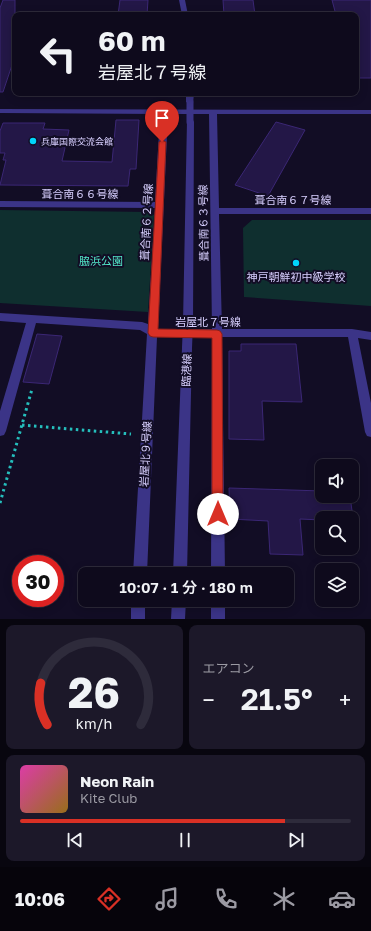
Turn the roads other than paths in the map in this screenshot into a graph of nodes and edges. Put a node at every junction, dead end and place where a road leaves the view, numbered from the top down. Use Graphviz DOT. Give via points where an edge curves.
graph roads {
  1 [pos="182,0"];
  2 [pos="184,12"];
  3 [pos="190,96"];
  4 [pos="0,111"];
  5 [pos="164,111"];
  6 [pos="213,111"];
  7 [pos="371,112"];
  8 [pos="0,204"];
  9 [pos="159,205"];
  10 [pos="215,211"];
  11 [pos="371,211"];
  12 [pos="0,317"];
  13 [pos="32,319"];
  14 [pos="153,333"];
  15 [pos="352,333"];
  16 [pos="217,334"];
  17 [pos="371,336"];
  18 [pos="0,431"];
  19 [pos="371,432"];
  20 [pos="140,567"];
  21 [pos="180,567"];
  22 [pos="218,567"];
  23 [pos="138,607"];
  24 [pos="179,607"];
  25 [pos="218,607"];
  26 [pos="138,619"];
  27 [pos="178,619"];
  28 [pos="218,619"];
  1 -- 2 [label="street"];
  3 -- 21 [label="street, 臨港線, bridge" via="188,323"];
  4 -- 5 [label="street"];
  5 -- 6 [label="street"];
  5 -- 9 [label="street, 葺合南６２号線"];
  6 -- 7 [label="street"];
  6 -- 10 [label="street, 葺合南６３号線"];
  8 -- 9 [label="street, 葺合南６６号線"];
  9 -- 14 [label="street, 葺合南６２号線"];
  10 -- 11 [label="street, 葺合南６７号線"];
  10 -- 16 [label="street, 葺合南６３号線"];
  12 -- 13 [label="street, 岩屋北７号線"];
  13 -- 14 [label="street, 岩屋北７号線" via="142,326"];
  13 -- 18 [label="street"];
  14 -- 16 [label="street, 岩屋北７号線"];
  14 -- 20 [label="street, 岩屋北９号線" via="145,435"];
  15 -- 16 [label="street, 岩屋北７号線"];
  15 -- 17 [label="street, 岩屋北７号線"];
  15 -- 19 [label="street"];
  16 -- 22 [label="street, 葺合南６３号線"];
  23 -- 26 [label="street"];
  24 -- 27 [label="street"];
  25 -- 28 [label="street"];
}
